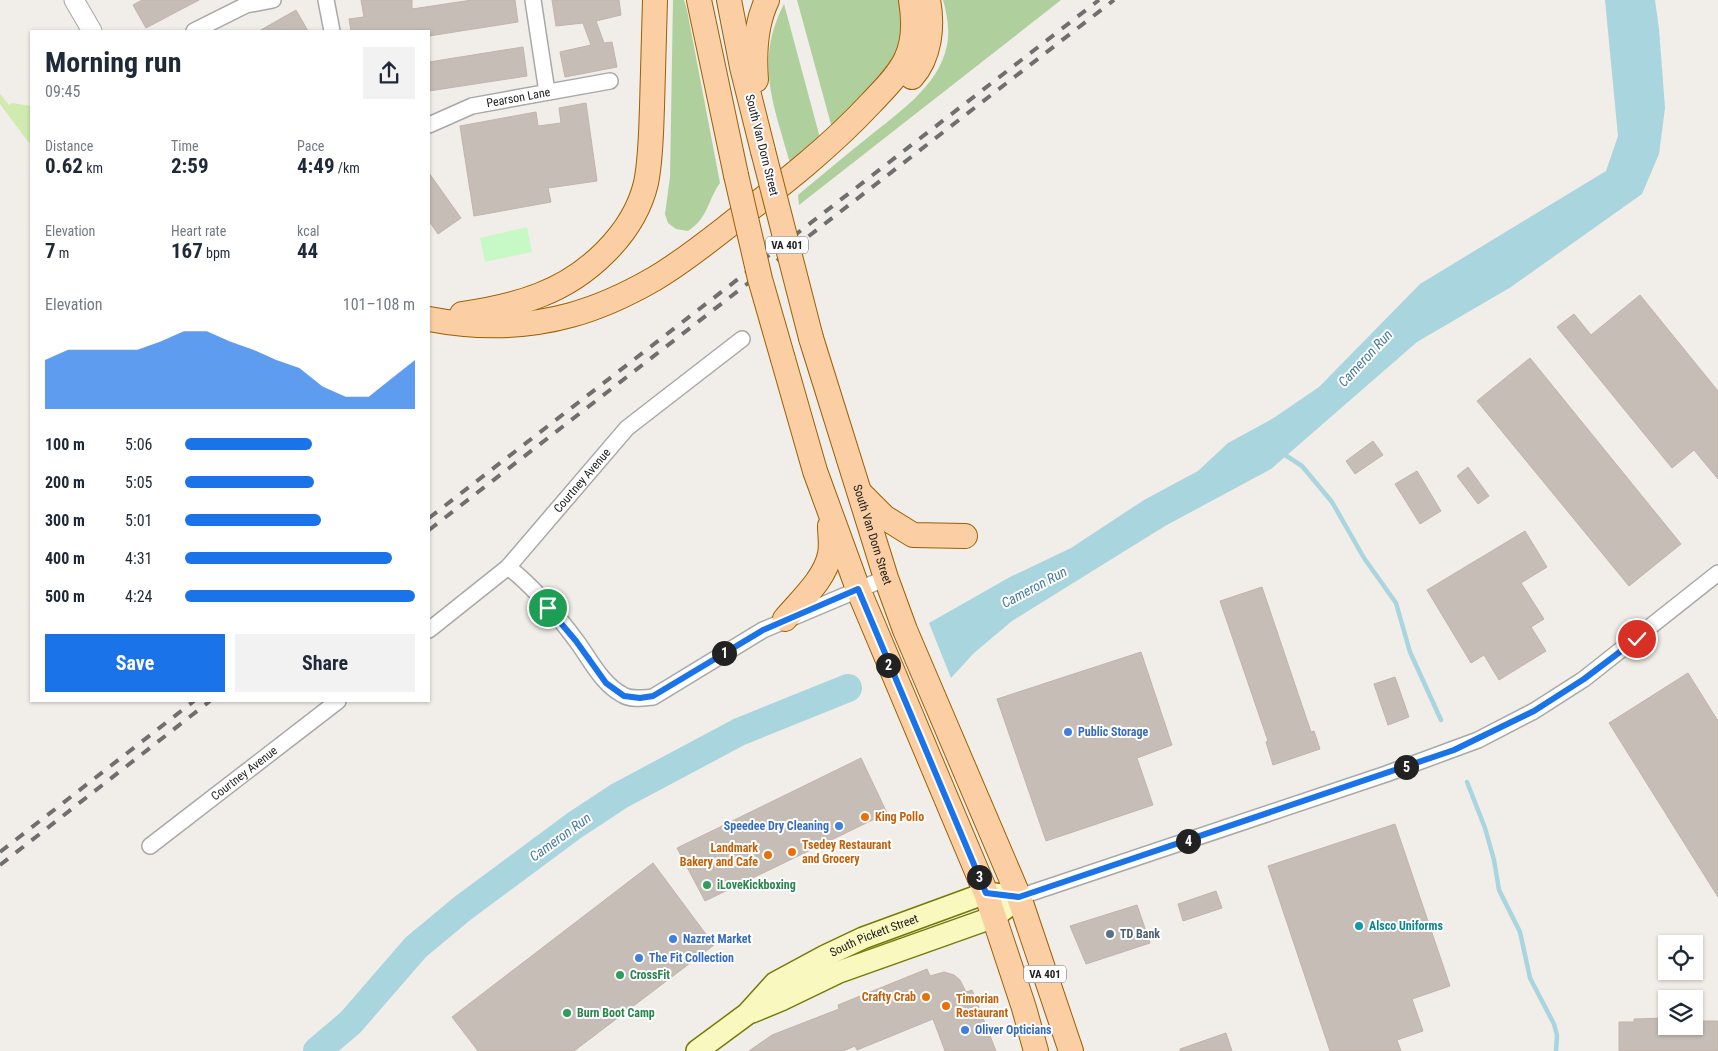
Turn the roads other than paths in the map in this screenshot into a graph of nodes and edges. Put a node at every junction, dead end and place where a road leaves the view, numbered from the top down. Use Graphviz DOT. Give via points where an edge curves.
graph roads {
  1 [pos="74,0"];
  2 [pos="273,0"];
  3 [pos="326,0"];
  4 [pos="533,0"];
  5 [pos="655,0"];
  6 [pos="699,0"];
  7 [pos="730,0"];
  8 [pos="768,0"];
  9 [pos="911,0"];
  10 [pos="928,0"];
  11 [pos="244,2"];
  12 [pos="91,30"];
  13 [pos="196,30"];
  14 [pos="332,30"];
  15 [pos="610,82"];
  16 [pos="548,92"];
  17 [pos="430,125"];
  18 [pos="841,135"];
  19 [pos="764,152"];
  20 [pos="430,319"];
  21 [pos="430,319"];
  22 [pos="742,339"];
  23 [pos="859,492"];
  24 [pos="830,509"];
  25 [pos="965,536"];
  26 [pos="508,567"];
  27 [pos="1718,573"];
  28 [pos="886,578"];
  29 [pos="858,589"];
  30 [pos="786,619"];
  31 [pos="430,629"];
  32 [pos="337,702"];
  33 [pos="150,846"];
  34 [pos="986,893"];
  35 [pos="1019,897"];
  36 [pos="994,917"];
  37 [pos="747,1014"];
  38 [pos="697,1051"];
  39 [pos="1036,1051"];
  40 [pos="1071,1051"];
  1 -- 12 [label="street"];
  2 -- 11 [label="street"];
  3 -- 14 [label="street"];
  4 -- 16 [label="street"];
  5 -- 20 [label="main road" via="646,183 628,225 602,256 586,269 541,295 490,310"];
  6 -- 24 [label="main road, VA 401, bridge" via="760,279 801,427"];
  7 -- 19 [label="main road, South Van Dorn Street / VA 401" via="742,67"];
  8 -- 19 [label="main road" via="758,26 755,51"];
  9 -- 18 [label="main road" via="913,30 906,60 882,92"];
  10 -- 18 [label="main road" via="931,13 928,46 914,75 874,114"];
  11 -- 13 [label="street"];
  15 -- 16 [label="street, Pearson Lane"];
  16 -- 17 [label="street, Pearson Lane" via="472,106"];
  18 -- 21 [label="main road" via="692,253 629,293 572,315 516,325 476,326"];
  19 -- 23 [label="main road, South Van Dorn Street / VA 401, bridge" via="811,338"];
  22 -- 26 [label="street, Courtney Avenue" via="627,428"];
  23 -- 25 [label="main road" via="884,517 913,534"];
  23 -- 28 [label="main road, South Van Dorn Street / VA 401"];
  24 -- 29 [label="main road, VA 401"];
  24 -- 30 [label="main road" via="828,562"];
  26 -- 30 [label="street" via="526,581 606,683 624,696 653,696"];
  26 -- 31 [label="street, Courtney Avenue"];
  27 -- 35 [label="street, South Pickett Street" via="1584,679 1534,711 1478,740"];
  28 -- 29 [label="street"];
  28 -- 35 [label="main road, South Van Dorn Street / VA 401"];
  29 -- 30 [label="street"];
  29 -- 34 [label="main road, VA 401"];
  32 -- 33 [label="street, Courtney Avenue"];
  34 -- 35 [label="main road, South Pickett Street"];
  34 -- 36 [label="main road, VA 401"];
  34 -- 37 [label="main road, South Pickett Street" via="862,938 825,956 774,983"];
  35 -- 36 [label="main road, South Pickett Street"];
  35 -- 40 [label="main road, South Van Dorn Street / VA 401"];
  36 -- 37 [label="main road, South Pickett Street" via="840,972"];
  36 -- 39 [label="main road, VA 401"];
  37 -- 38 [label="main road, South Pickett Street"];
}
